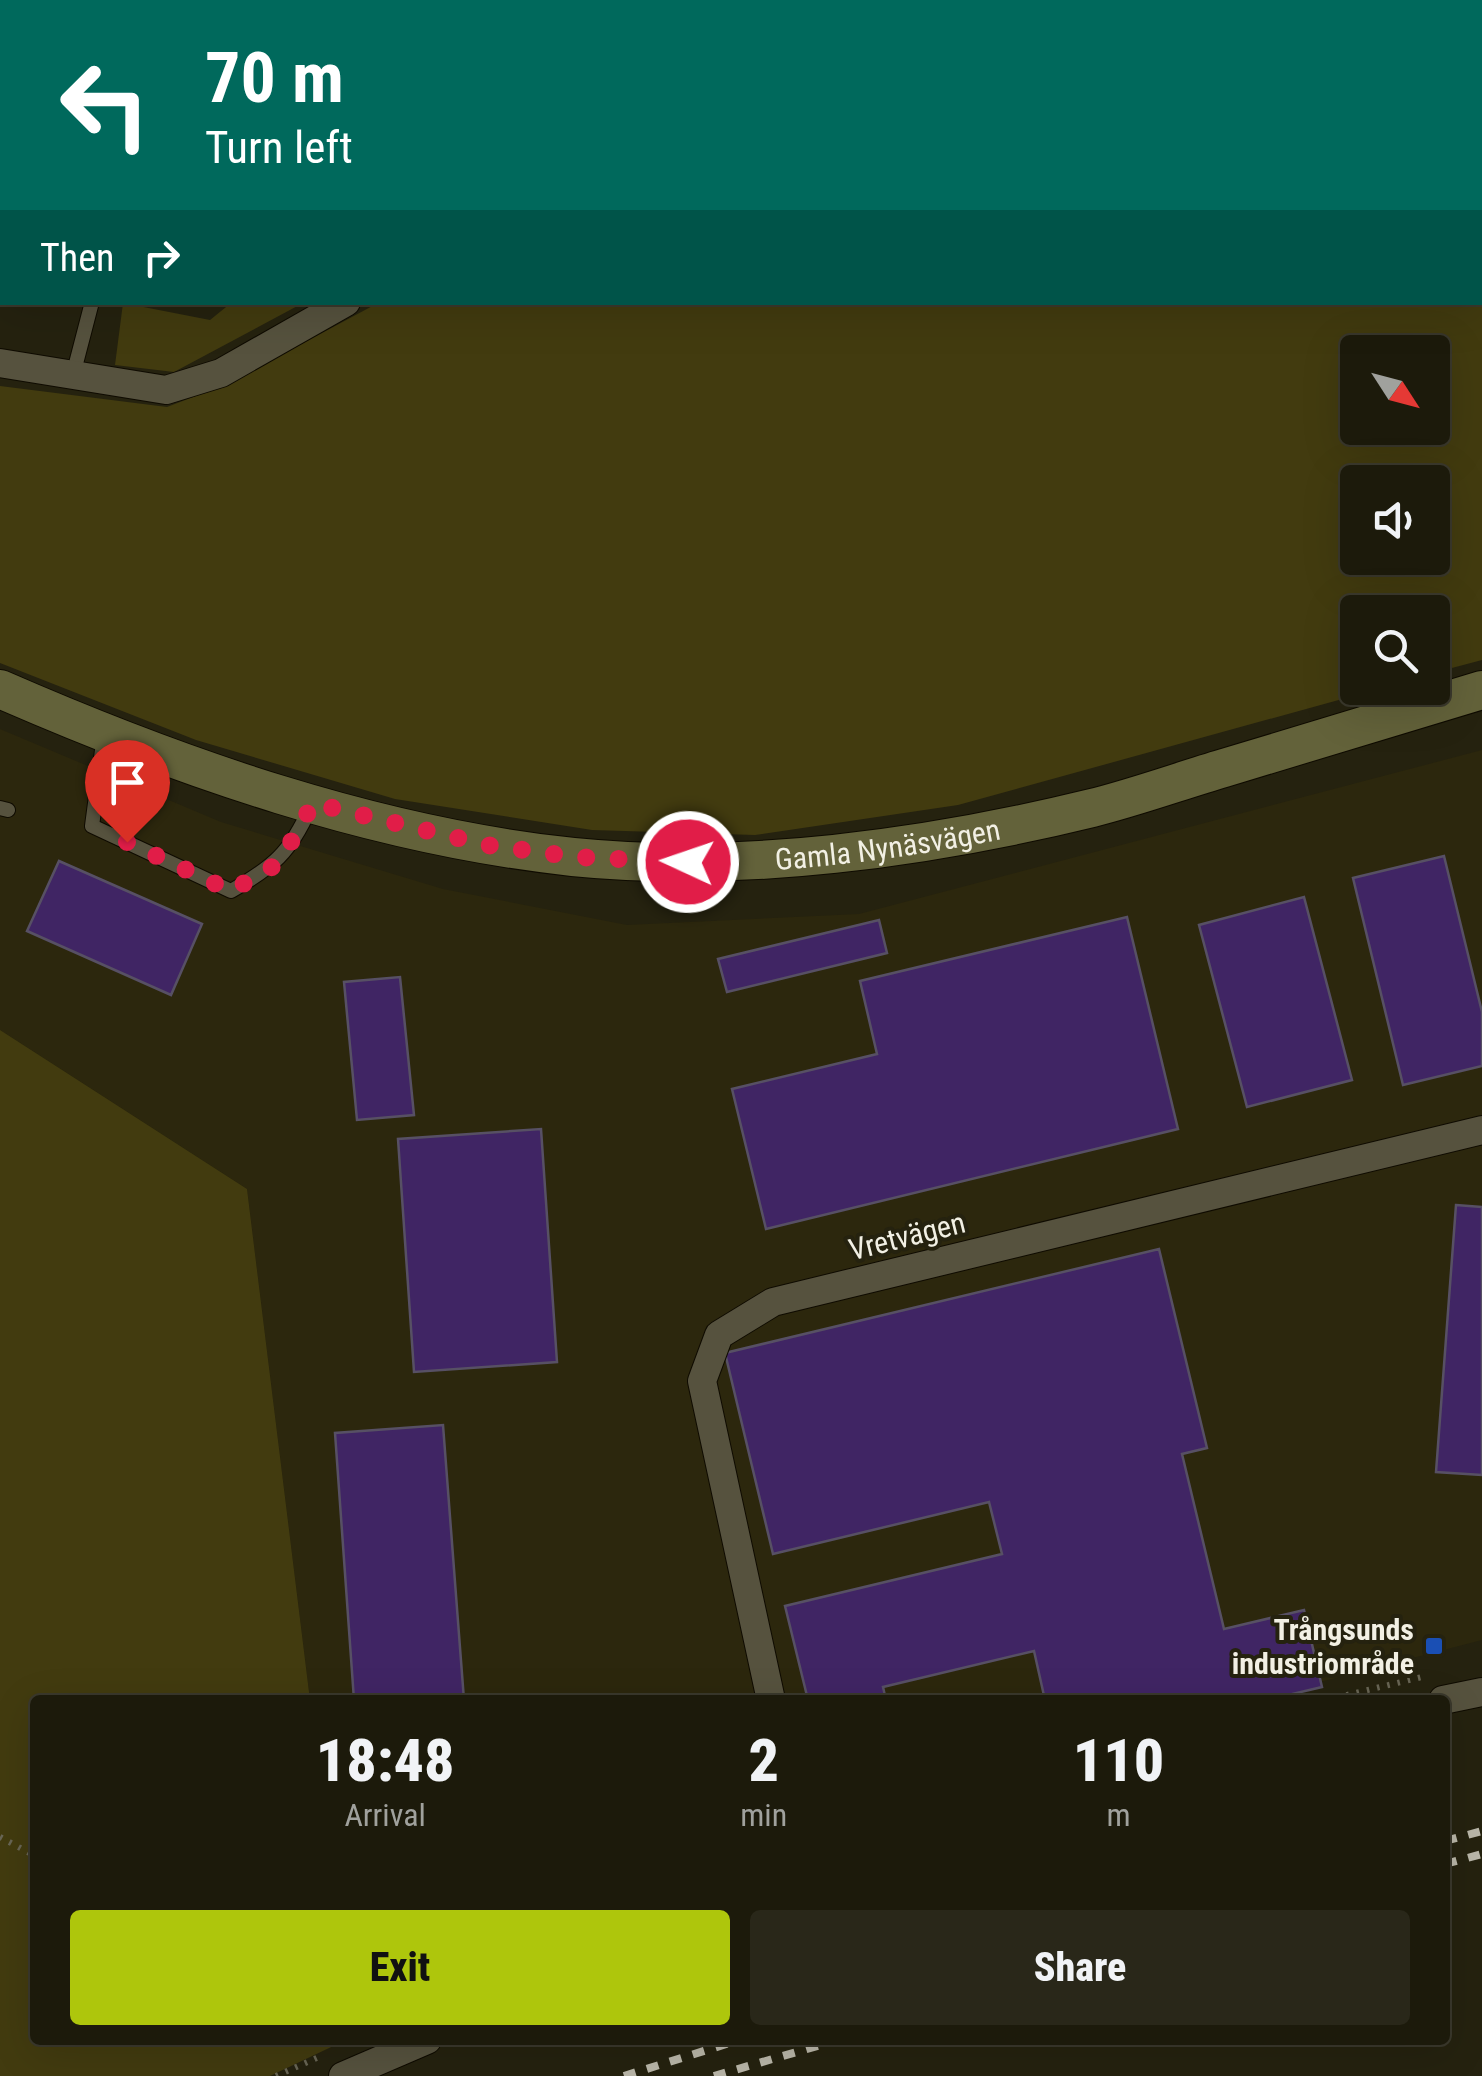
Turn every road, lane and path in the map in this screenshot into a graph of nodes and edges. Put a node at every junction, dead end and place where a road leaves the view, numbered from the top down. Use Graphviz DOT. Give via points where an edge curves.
graph roads {
  1 [pos="91,305"];
  2 [pos="341,305"];
  3 [pos="0,363"];
  4 [pos="74,376"];
  5 [pos="0,689"];
  6 [pos="1482,690"];
  7 [pos="104,734"];
  8 [pos="312,803"];
  9 [pos="1482,1130"];
  10 [pos="1435,1688"];
  11 [pos="1482,1692"];
  12 [pos="769,1695"];
  13 [pos="1371,1695"];
  14 [pos="0,1838"];
  15 [pos="30,1853"];
  16 [pos="415,2045"];
  17 [pos="343,2076"];
  1 -- 4 [label="lane"];
  2 -- 4 [label="street" via="220,373 166,390"];
  3 -- 4 [label="street"];
  5 -- 7 [label="street, Gamla Nynäsvägen"];
  6 -- 8 [label="street, Gamla Nynäsvägen" via="1094,807 958,836 794,857 576,857 487,845"];
  7 -- 8 [label="street, Gamla Nynäsvägen"];
  7 -- 8 [label="lane" via="92,826 231,891 272,867"];
  9 -- 12 [label="street, Vretvägen" via="773,1302 719,1336 702,1382"];
  10 -- 11 [label="street"];
  10 -- 13 [label="path"];
  14 -- 15 [label="path"];
  16 -- 17 [label="street"];
}
